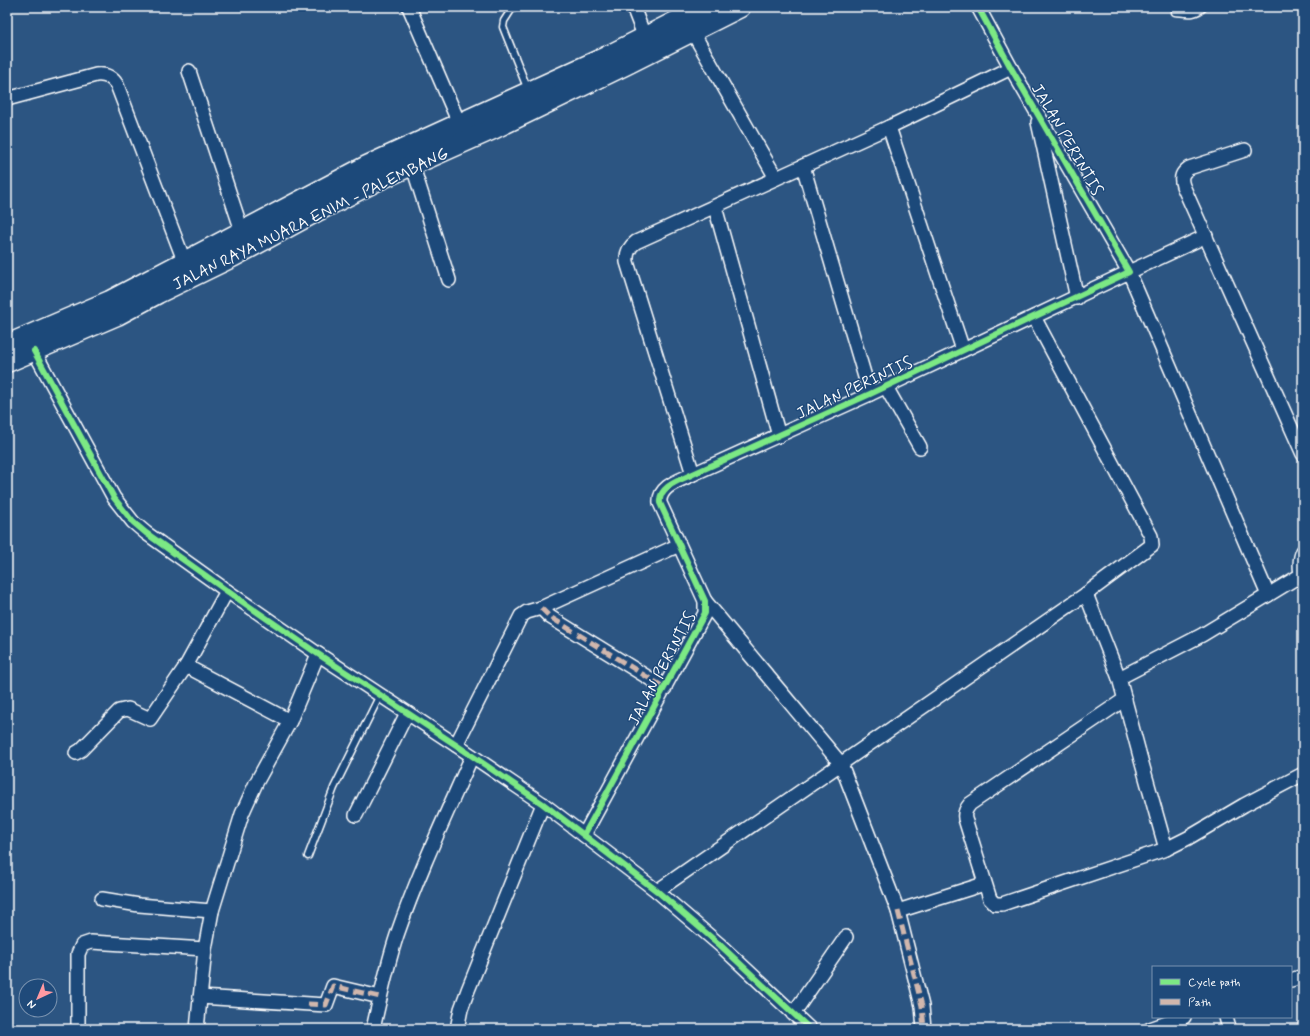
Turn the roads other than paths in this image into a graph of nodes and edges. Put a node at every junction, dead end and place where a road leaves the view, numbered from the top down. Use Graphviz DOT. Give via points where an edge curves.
graph roads {
  1 [pos="410,7"];
  2 [pos="513,7"];
  3 [pos="633,7"];
  4 [pos="705,7"];
  5 [pos="740,7"];
  6 [pos="978,7"];
  7 [pos="1204,7"];
  8 [pos="1175,12"];
  9 [pos="692,31"];
  10 [pos="645,38"];
  11 [pos="1011,68"];
  12 [pos="189,71"];
  13 [pos="528,92"];
  14 [pos="7,99"];
  15 [pos="1035,108"];
  16 [pos="889,126"];
  17 [pos="463,132"];
  18 [pos="1245,150"];
  19 [pos="412,164"];
  20 [pos="803,166"];
  21 [pos="776,178"];
  22 [pos="715,207"];
  23 [pos="242,231"];
  24 [pos="1206,236"];
  25 [pos="185,263"];
  26 [pos="1130,272"];
  27 [pos="449,280"];
  28 [pos="1077,298"];
  29 [pos="1034,317"];
  30 [pos="7,345"];
  31 [pos="963,350"];
  32 [pos="34,351"];
  33 [pos="7,362"];
  34 [pos="886,387"];
  35 [pos="870,394"];
  36 [pos="779,436"];
  37 [pos="920,447"];
  38 [pos="1303,454"];
  39 [pos="692,474"];
  40 [pos="679,545"];
  41 [pos="1303,551"];
  42 [pos="1302,579"];
  43 [pos="227,591"];
  44 [pos="1086,594"];
  45 [pos="1268,595"];
  46 [pos="705,601"];
  47 [pos="541,608"];
  48 [pos="318,654"];
  49 [pos="186,666"];
  50 [pos="1120,678"];
  51 [pos="665,688"];
  52 [pos="380,695"];
  53 [pos="1125,699"];
  54 [pos="407,712"];
  55 [pos="290,721"];
  56 [pos="456,744"];
  57 [pos="76,753"];
  58 [pos="472,756"];
  59 [pos="841,764"];
  60 [pos="1303,774"];
  61 [pos="543,804"];
  62 [pos="356,815"];
  63 [pos="584,835"];
  64 [pos="1166,849"];
  65 [pos="308,856"];
  66 [pos="984,884"];
  67 [pos="658,891"];
  68 [pos="102,899"];
  69 [pos="212,911"];
  70 [pos="898,911"];
  71 [pos="846,937"];
  72 [pos="205,948"];
  73 [pos="1303,976"];
  74 [pos="1292,980"];
  75 [pos="200,997"];
  76 [pos="380,997"];
  77 [pos="793,1014"];
  78 [pos="1181,1018"];
  79 [pos="1226,1018"];
  80 [pos="78,1029"];
  81 [pos="197,1029"];
  82 [pos="373,1029"];
  83 [pos="457,1029"];
  84 [pos="810,1029"];
  85 [pos="924,1029"];
  86 [pos="1150,1029"];
  87 [pos="1229,1029"];
  1 -- 17 [label="street"];
  2 -- 13 [label="lane" via="503,27"];
  3 -- 10 [label="street"];
  4 -- 10 [label="main road, JALAN RAYA MUARA ENIM - PALEMBANG"];
  5 -- 9 [label="main road, JALAN RAYA MUARA ENIM - PALEMBANG"];
  6 -- 11 [label="street, JALAN PERINTIS"];
  7 -- 8 [label="lane" via="1199,12"];
  9 -- 17 [label="main road, JALAN RAYA MUARA ENIM - PALEMBANG" via="625,66"];
  9 -- 21 [label="street"];
  10 -- 13 [label="main road, JALAN RAYA MUARA ENIM - PALEMBANG"];
  11 -- 15 [label="street, JALAN PERINTIS"];
  11 -- 16 [label="street"];
  12 -- 23 [label="street"];
  13 -- 17 [label="main road, JALAN RAYA MUARA ENIM - PALEMBANG"];
  14 -- 25 [label="street" via="96,75 111,78 117,85"];
  15 -- 26 [label="street, JALAN PERINTIS"];
  15 -- 28 [label="street"];
  16 -- 20 [label="street"];
  16 -- 31 [label="street"];
  17 -- 19 [label="main road, JALAN RAYA MUARA ENIM - PALEMBANG"];
  17 -- 23 [label="main road, JALAN RAYA MUARA ENIM - PALEMBANG" via="367,166"];
  18 -- 24 [label="street" via="1183,172 1183,186"];
  19 -- 27 [label="street"];
  19 -- 32 [label="main road, JALAN RAYA MUARA ENIM - PALEMBANG" via="117,315"];
  20 -- 21 [label="street"];
  20 -- 35 [label="street"];
  21 -- 22 [label="street"];
  22 -- 36 [label="street"];
  22 -- 39 [label="street" via="636,242 630,247 627,258"];
  23 -- 25 [label="main road, JALAN RAYA MUARA ENIM - PALEMBANG"];
  24 -- 26 [label="street"];
  24 -- 38 [label="street"];
  25 -- 30 [label="main road, JALAN RAYA MUARA ENIM - PALEMBANG" via="110,301"];
  26 -- 28 [label="street, JALAN PERINTIS"];
  26 -- 45 [label="street"];
  28 -- 29 [label="street, JALAN PERINTIS"];
  29 -- 31 [label="street, JALAN PERINTIS"];
  29 -- 44 [label="street" via="1151,536 1152,545"];
  31 -- 34 [label="street, JALAN PERINTIS"];
  32 -- 33 [label="main road, JALAN RAYA MUARA ENIM - PALEMBANG"];
  32 -- 43 [label="street" via="124,512 146,533"];
  34 -- 35 [label="street, JALAN PERINTIS"];
  34 -- 37 [label="street"];
  35 -- 36 [label="street, JALAN PERINTIS"];
  36 -- 39 [label="street, JALAN PERINTIS"];
  39 -- 40 [label="street, JALAN PERINTIS" via="666,488 660,499"];
  40 -- 46 [label="street, JALAN PERINTIS"];
  40 -- 47 [label="street"];
  41 -- 42 [label="street" via="1300,563"];
  42 -- 45 [label="street"];
  43 -- 48 [label="street"];
  43 -- 49 [label="street"];
  44 -- 50 [label="street"];
  44 -- 59 [label="street"];
  45 -- 50 [label="street" via="1202,635"];
  46 -- 51 [label="street, JALAN PERINTIS" via="702,620"];
  46 -- 59 [label="street"];
  47 -- 51 [label="street" via="550,618"];
  47 -- 56 [label="street" via="528,612 519,619"];
  48 -- 52 [label="street"];
  48 -- 55 [label="street"];
  49 -- 55 [label="street"];
  49 -- 57 [label="street" via="150,719 128,709 120,711"];
  50 -- 53 [label="street"];
  51 -- 63 [label="street, JALAN PERINTIS"];
  52 -- 54 [label="street"];
  52 -- 65 [label="lane" via="334,788"];
  53 -- 64 [label="street"];
  53 -- 66 [label="street" via="968,807 964,818"];
  54 -- 56 [label="street"];
  54 -- 62 [label="street"];
  55 -- 69 [label="street" via="242,814"];
  56 -- 58 [label="street"];
  58 -- 61 [label="street"];
  58 -- 76 [label="street" via="414,891 398,934"];
  59 -- 67 [label="street"];
  59 -- 70 [label="street"];
  60 -- 64 [label="street"];
  61 -- 63 [label="street"];
  61 -- 83 [label="street" via="468,990"];
  63 -- 67 [label="street"];
  64 -- 66 [label="street" via="1002,904 991,901"];
  66 -- 70 [label="street"];
  67 -- 77 [label="street"];
  68 -- 69 [label="street"];
  69 -- 72 [label="street"];
  70 -- 85 [label="street" via="922,1006"];
  71 -- 77 [label="street"];
  72 -- 75 [label="street"];
  72 -- 80 [label="street" via="91,942 82,945 78,954"];
  73 -- 74 [label="street"];
  75 -- 76 [label="street" via="326,1005 333,986"];
  75 -- 81 [label="street"];
  76 -- 82 [label="street"];
  77 -- 84 [label="street"];
  78 -- 86 [label="street"];
  79 -- 87 [label="street"];
}
